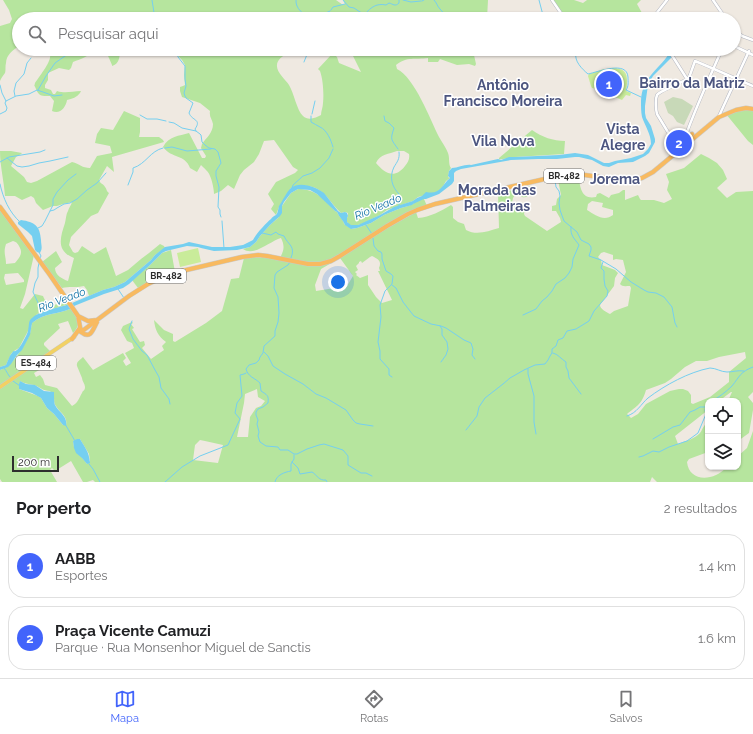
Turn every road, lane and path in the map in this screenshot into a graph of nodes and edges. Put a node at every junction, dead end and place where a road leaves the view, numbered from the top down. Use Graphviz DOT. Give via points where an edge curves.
graph roads {
  1 [pos="552,0"];
  2 [pos="667,0"];
  3 [pos="713,0"];
  4 [pos="560,12"];
  5 [pos="658,12"];
  6 [pos="721,12"];
  7 [pos="741,35"];
  8 [pos="753,40"];
  9 [pos="741,48"];
  10 [pos="748,52"];
  11 [pos="753,54"];
  12 [pos="672,56"];
  13 [pos="719,56"];
  14 [pos="714,68"];
  15 [pos="683,73"];
  16 [pos="690,76"];
  17 [pos="737,78"];
  18 [pos="687,79"];
  19 [pos="753,85"];
  20 [pos="753,109"];
  21 [pos="719,117"];
  22 [pos="688,130"];
  23 [pos="692,134"];
  24 [pos="697,134"];
  25 [pos="689,141"];
  26 [pos="679,148"];
  27 [pos="0,207"];
  28 [pos="78,316"];
  29 [pos="99,319"];
  30 [pos="88,320"];
  31 [pos="92,324"];
  32 [pos="82,330"];
  33 [pos="93,330"];
  34 [pos="72,338"];
  35 [pos="0,387"];
  1 -- 4 [label="street"];
  2 -- 5 [label="street"];
  3 -- 6 [label="street"];
  7 -- 8 [label="street"];
  9 -- 10 [label="street"];
  10 -- 11 [label="street"];
  10 -- 17 [label="street"];
  12 -- 15 [label="street"];
  13 -- 14 [label="street"];
  14 -- 16 [label="street" via="694,61"];
  14 -- 17 [label="street"];
  14 -- 22 [label="street"];
  15 -- 16 [label="street"];
  15 -- 18 [label="street"];
  16 -- 18 [label="street"];
  17 -- 19 [label="street"];
  17 -- 21 [label="street"];
  18 -- 26 [label="street" via="659,93 656,98 657,114"];
  20 -- 21 [label="highway, BR-482" via="736,110"];
  21 -- 24 [label="highway, BR-482"];
  22 -- 23 [label="street"];
  22 -- 26 [label="street"];
  23 -- 24 [label="street"];
  23 -- 25 [label="highway" via="688,137"];
  24 -- 25 [label="highway, BR-482"];
  25 -- 26 [label="highway, BR-482"];
  26 -- 29 [label="highway, BR-482" via="649,174 637,180 569,175 435,204 408,214 340,256 320,264 258,255 182,271 148,284"];
  27 -- 28 [label="highway"];
  28 -- 30 [label="highway"];
  28 -- 32 [label="highway"];
  29 -- 30 [label="highway"];
  29 -- 31 [label="highway"];
  29 -- 33 [label="highway, BR-482"];
  30 -- 31 [label="highway"];
  30 -- 32 [label="highway" via="82,322"];
  31 -- 32 [label="highway"];
  31 -- 33 [label="highway"];
  32 -- 33 [label="highway" via="90,334"];
  32 -- 34 [label="highway"];
  32 -- 34 [label="highway" via="79,335"];
  34 -- 35 [label="main road, ES-484"];
}
